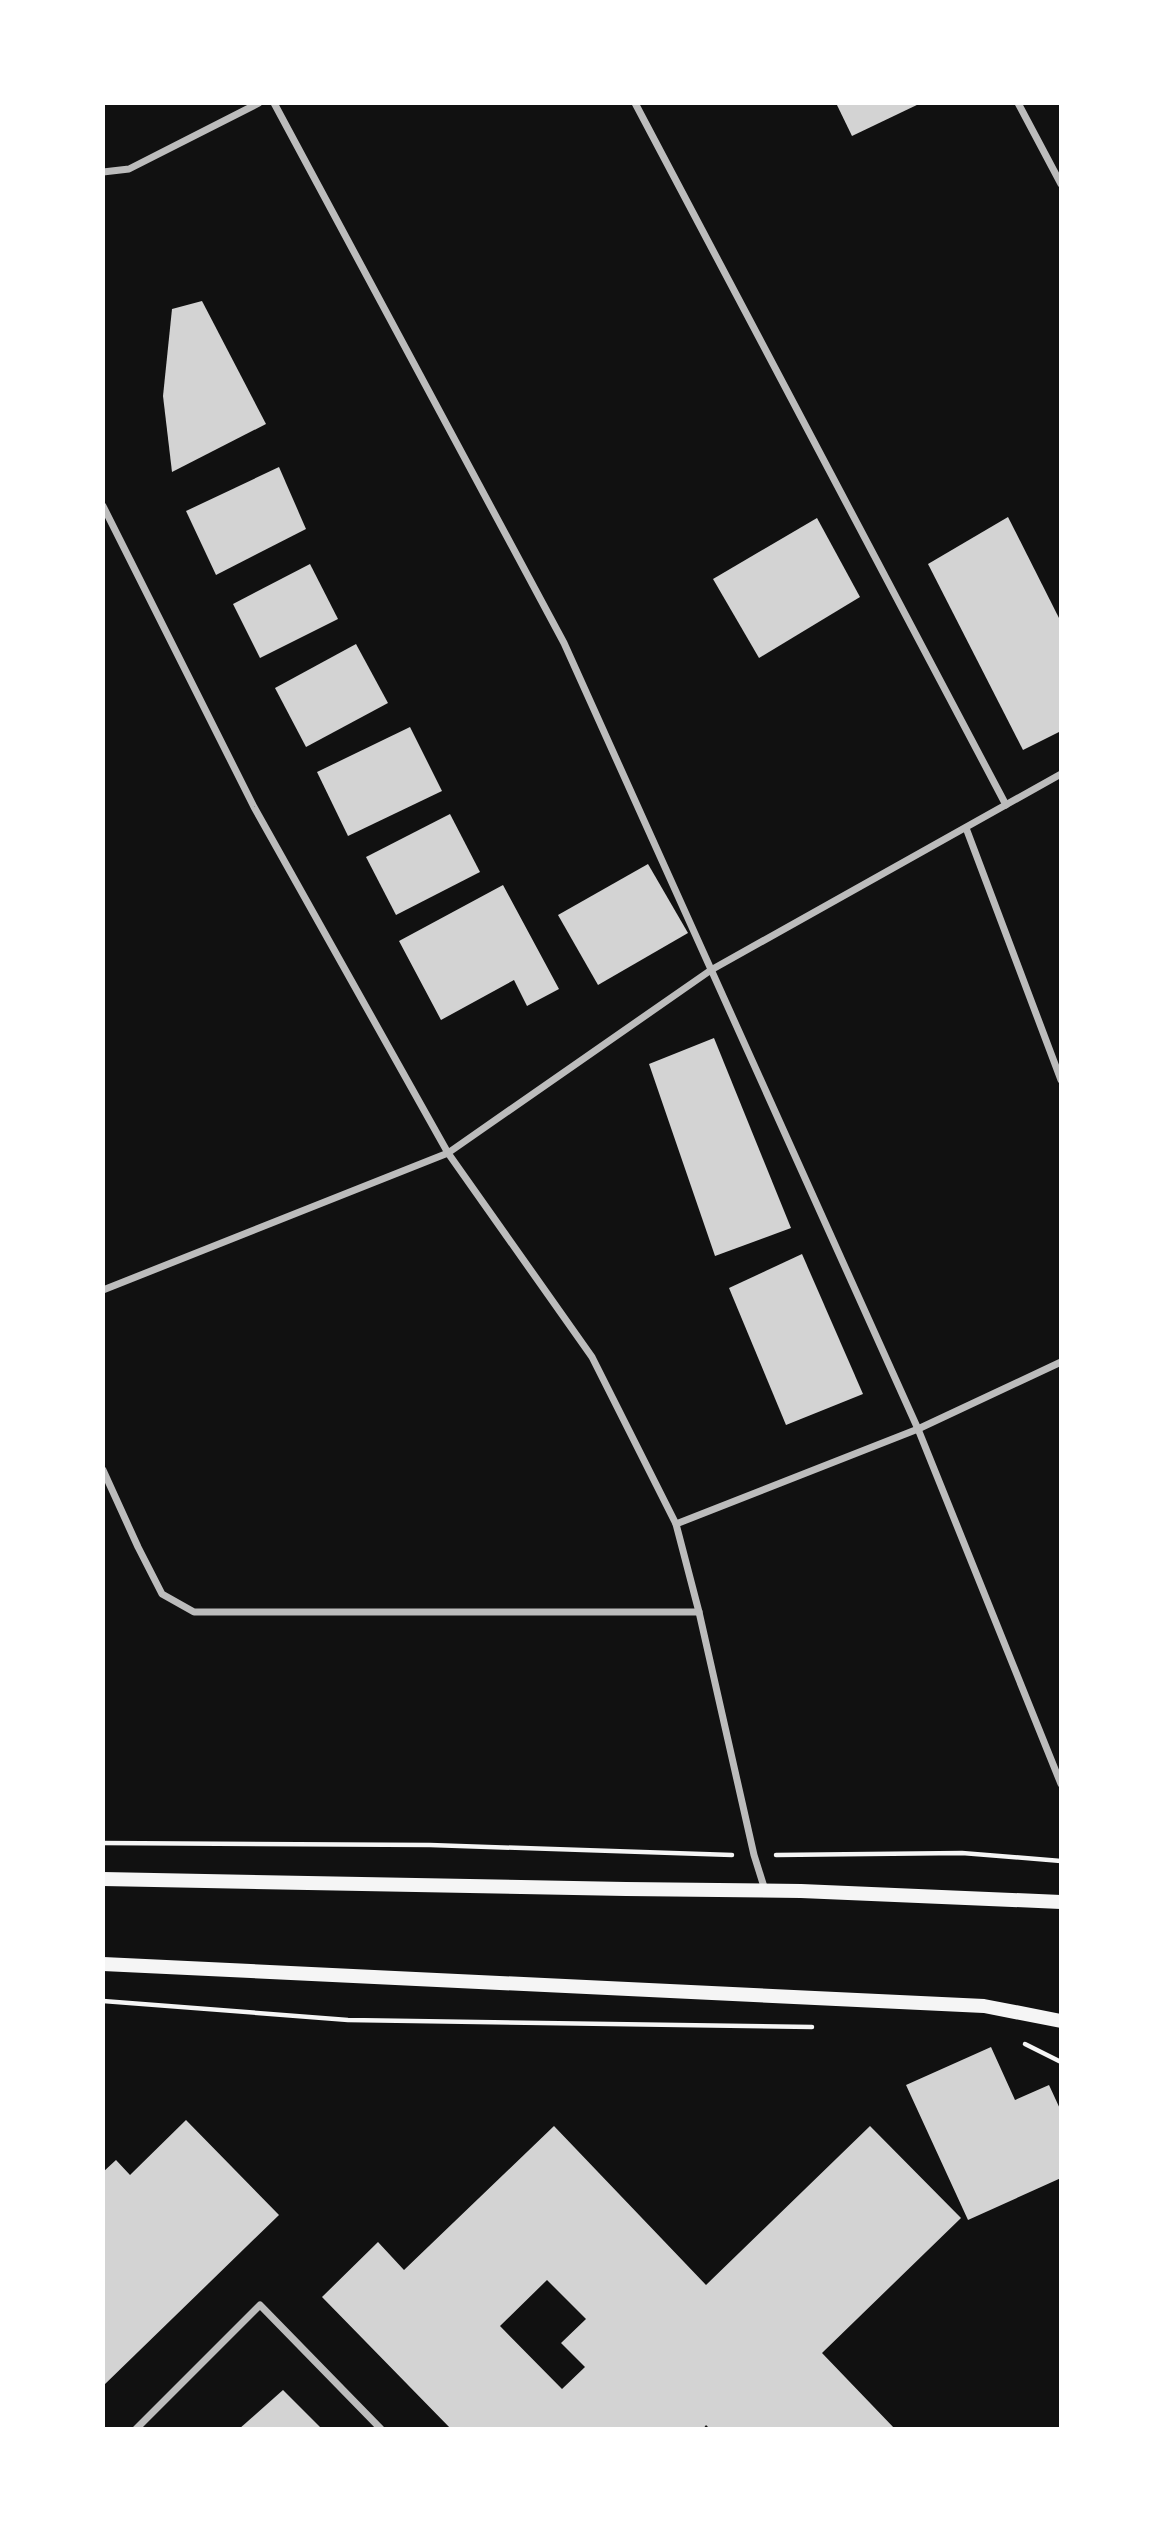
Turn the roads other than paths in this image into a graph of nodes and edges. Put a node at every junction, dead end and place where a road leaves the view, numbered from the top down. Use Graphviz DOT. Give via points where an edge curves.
graph roads {
  1 [pos="259,103"];
  2 [pos="274,103"];
  3 [pos="635,103"];
  4 [pos="1018,103"];
  5 [pos="103,172"];
  6 [pos="1061,184"];
  7 [pos="103,506"];
  8 [pos="1061,774"];
  9 [pos="1006,805"];
  10 [pos="966,828"];
  11 [pos="711,970"];
  12 [pos="1061,1080"];
  13 [pos="448,1153"];
  14 [pos="103,1290"];
  15 [pos="1061,1362"];
  16 [pos="918,1429"];
  17 [pos="103,1470"];
  18 [pos="676,1524"];
  19 [pos="699,1612"];
  20 [pos="1061,1784"];
  21 [pos="103,1879"];
  22 [pos="765,1890"];
  23 [pos="1061,1902"];
  24 [pos="103,1965"];
  25 [pos="1061,2021"];
  26 [pos="136,2429"];
  27 [pos="381,2429"];
  1 -- 5 [label="street" via="129,169"];
  2 -- 11 [label="street" via="564,643"];
  3 -- 9 [label="street"];
  4 -- 6 [label="street"];
  7 -- 13 [label="street" via="254,807"];
  8 -- 9 [label="street"];
  9 -- 10 [label="street"];
  10 -- 11 [label="street"];
  10 -- 12 [label="street"];
  11 -- 13 [label="street"];
  11 -- 16 [label="street"];
  13 -- 14 [label="street"];
  13 -- 18 [label="street" via="592,1357"];
  15 -- 16 [label="street"];
  16 -- 18 [label="street"];
  16 -- 20 [label="street"];
  17 -- 19 [label="street" via="162,1594 194,1612"];
  18 -- 19 [label="street"];
  19 -- 22 [label="street"];
  21 -- 22 [label="main road"];
  22 -- 23 [label="main road"];
  24 -- 25 [label="main road" via="984,2006"];
  26 -- 27 [label="street" via="260,2305"];
}
